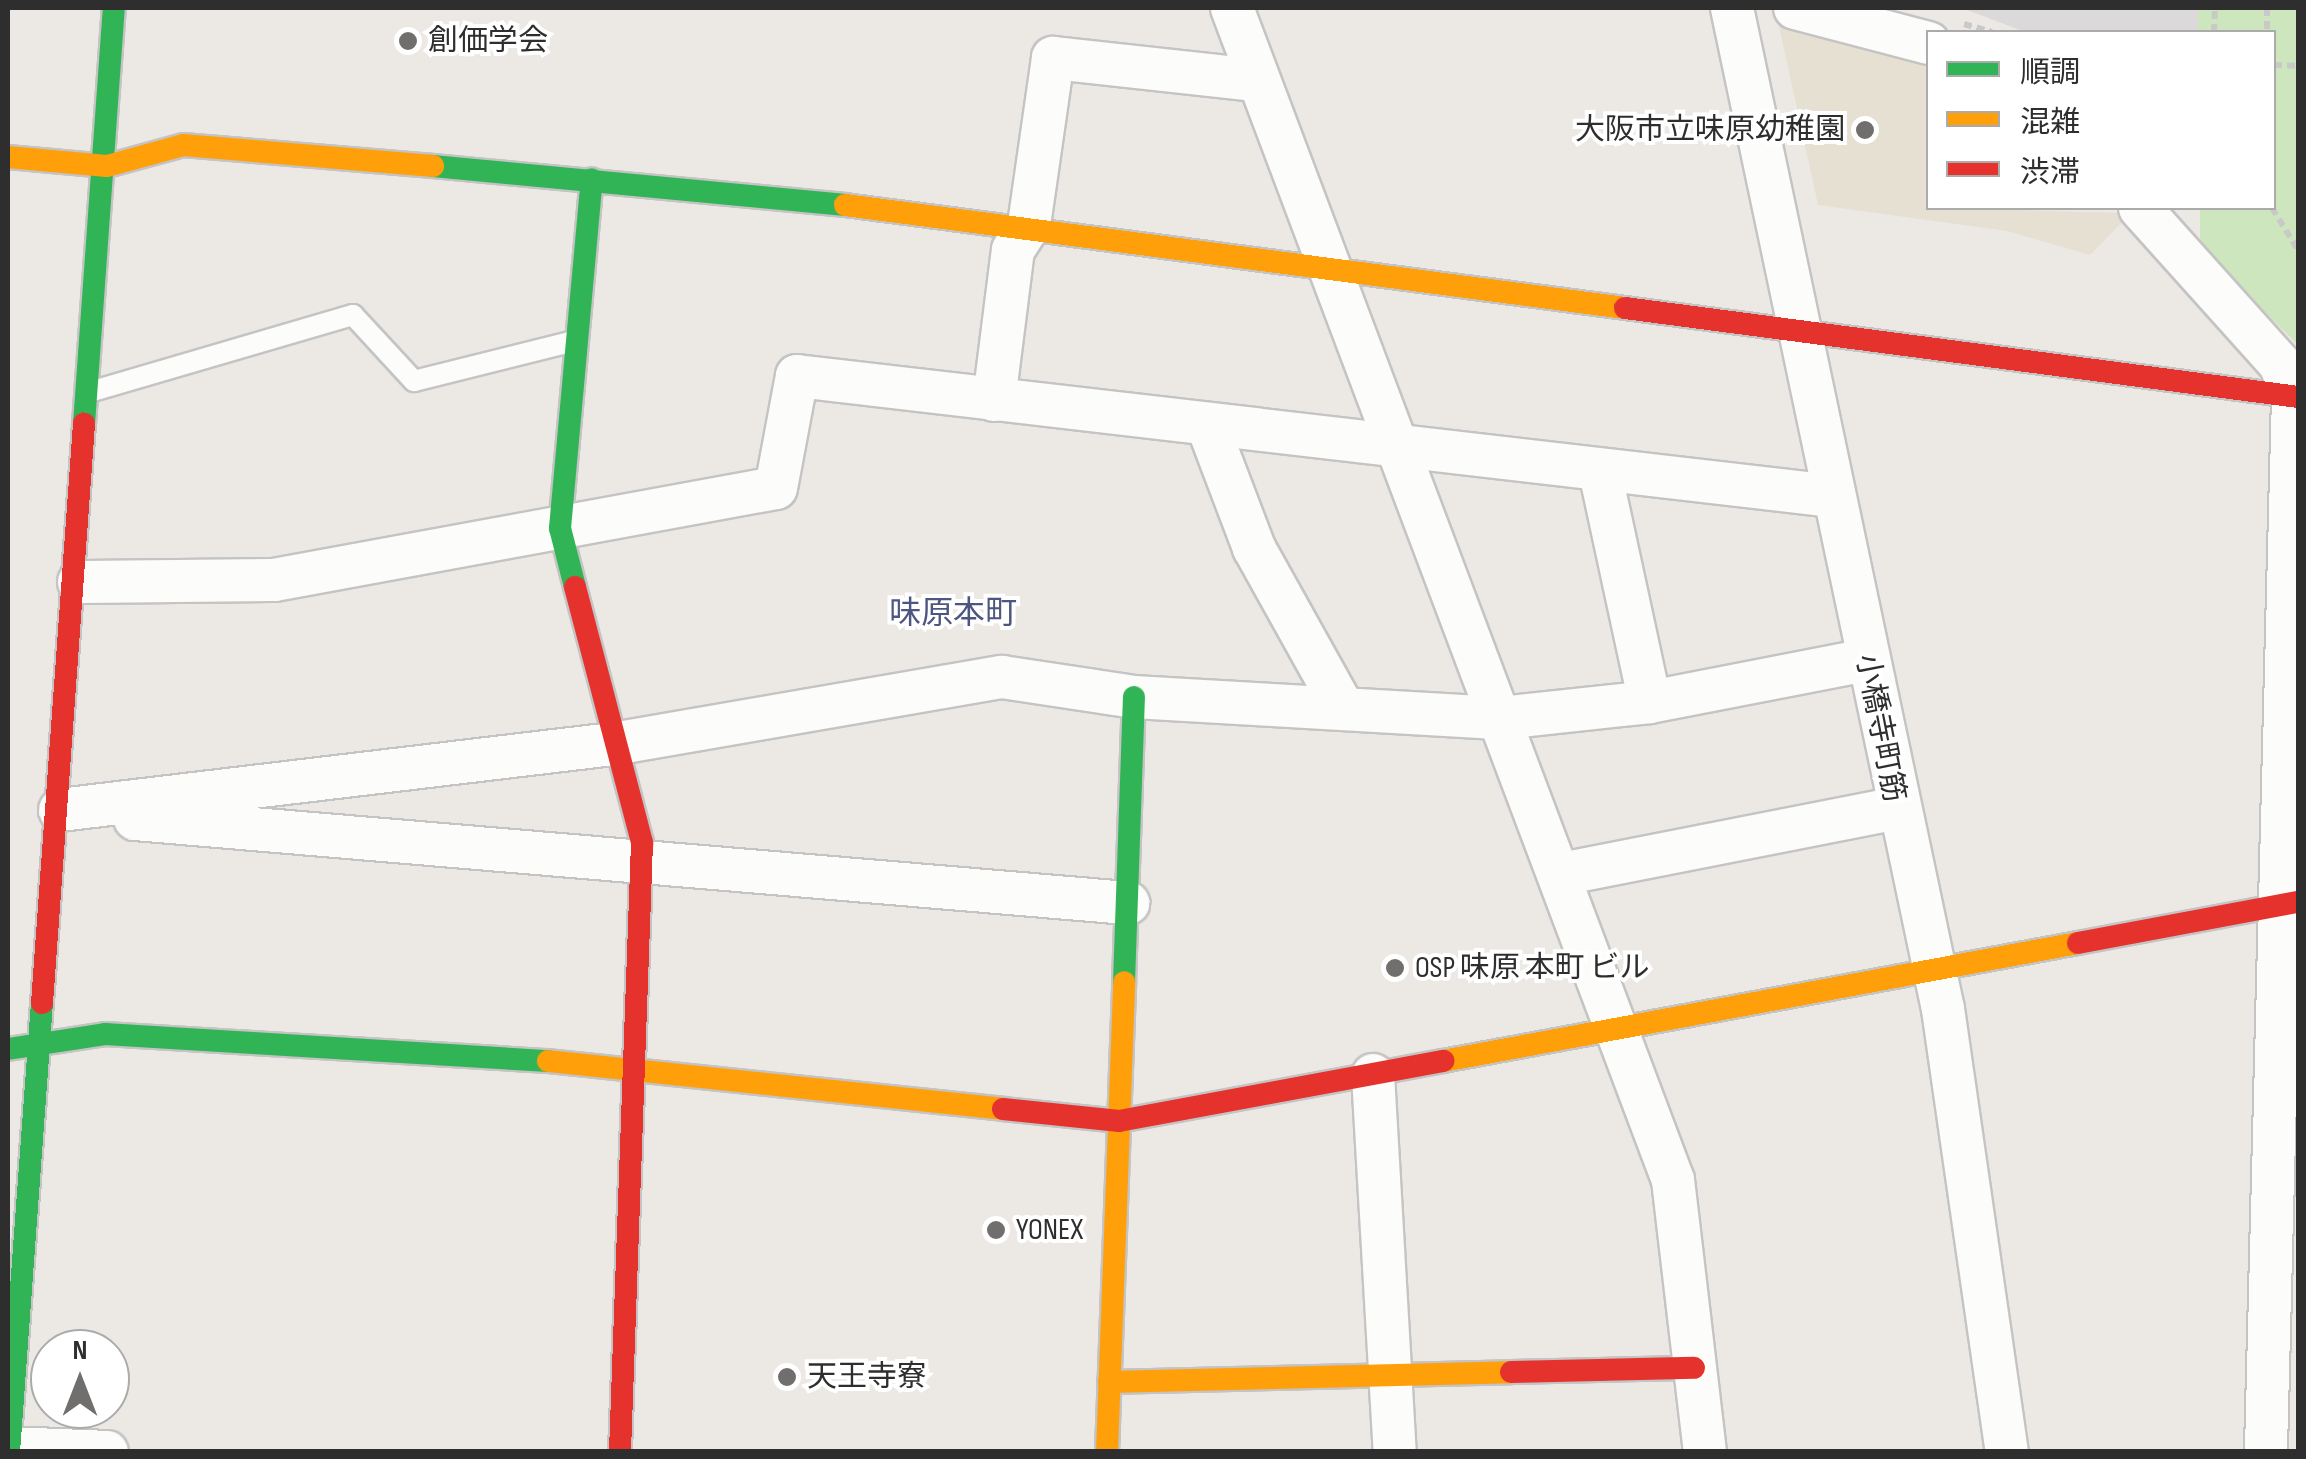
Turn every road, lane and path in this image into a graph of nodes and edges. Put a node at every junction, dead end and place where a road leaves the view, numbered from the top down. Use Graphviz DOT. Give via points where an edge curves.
graph roads {
  1 [pos="114,8"];
  2 [pos="1232,8"];
  3 [pos="1732,8"];
  4 [pos="1796,8"];
  5 [pos="1926,42"];
  6 [pos="1256,80"];
  7 [pos="8,156"];
  8 [pos="107,166"];
  9 [pos="592,179"];
  10 [pos="2142,210"];
  11 [pos="2273,210"];
  12 [pos="1029,226"];
  13 [pos="2298,250"];
  14 [pos="1330,267"];
  15 [pos="1805,333"];
  16 [pos="578,340"];
  17 [pos="93,391"];
  18 [pos="2296,397"];
  19 [pos="994,400"];
  20 [pos="1207,424"];
  21 [pos="1396,445"];
  22 [pos="1601,476"];
  23 [pos="1833,496"];
  24 [pos="560,528"];
  25 [pos="78,582"];
  26 [pos="1866,660"];
  27 [pos="1134,698"];
  28 [pos="1650,702"];
  29 [pos="1342,708"];
  30 [pos="1500,718"];
  31 [pos="613,744"];
  32 [pos="1896,808"];
  33 [pos="60,810"];
  34 [pos="642,857"];
  35 [pos="1561,874"];
  36 [pos="1128,903"];
  37 [pos="2291,903"];
  38 [pos="1931,972"];
  39 [pos="1622,1030"];
  40 [pos="44,1043"];
  41 [pos="8,1049"];
  42 [pos="632,1070"];
  43 [pos="1373,1075"];
  44 [pos="2289,1104"];
  45 [pos="1119,1121"];
  46 [pos="1694,1368"];
  47 [pos="1390,1375"];
  48 [pos="1110,1382"];
  49 [pos="9,1450"];
  50 [pos="107,1452"];
  51 [pos="620,1452"];
  52 [pos="1107,1452"];
  53 [pos="1395,1452"];
  54 [pos="1705,1452"];
  55 [pos="2007,1452"];
  56 [pos="2266,1452"];
  1 -- 8 [label="street"];
  2 -- 6 [label="street"];
  3 -- 15 [label="street, 小橋寺町筋"];
  4 -- 5 [label="street"];
  6 -- 12 [label="street" via="1053,58"];
  6 -- 14 [label="street"];
  7 -- 8 [label="street"];
  8 -- 9 [label="street" via="183,145"];
  8 -- 17 [label="street"];
  9 -- 12 [label="street"];
  9 -- 16 [label="street"];
  10 -- 18 [label="street" via="2280,364"];
  11 -- 13 [label="path"];
  12 -- 14 [label="street"];
  12 -- 19 [label="street" via="1013,250"];
  14 -- 15 [label="street"];
  14 -- 21 [label="street"];
  15 -- 18 [label="street"];
  15 -- 23 [label="street, 小橋寺町筋"];
  16 -- 17 [label="lane" via="414,381 353,315"];
  16 -- 24 [label="street"];
  17 -- 25 [label="street"];
  18 -- 37 [label="street"];
  19 -- 20 [label="street"];
  19 -- 24 [label="street" via="797,376 776,488"];
  20 -- 21 [label="street"];
  20 -- 29 [label="street" via="1254,548"];
  21 -- 22 [label="street"];
  21 -- 30 [label="street"];
  22 -- 23 [label="street"];
  22 -- 28 [label="street"];
  23 -- 26 [label="street, 小橋寺町筋"];
  24 -- 25 [label="street" via="274,580"];
  24 -- 31 [label="street"];
  25 -- 33 [label="street"];
  26 -- 28 [label="street"];
  26 -- 32 [label="street, 小橋寺町筋"];
  27 -- 29 [label="street"];
  27 -- 31 [label="street" via="1002,677"];
  27 -- 36 [label="street"];
  28 -- 30 [label="street"];
  29 -- 30 [label="street"];
  30 -- 35 [label="street"];
  31 -- 33 [label="street"];
  31 -- 34 [label="street"];
  32 -- 35 [label="street"];
  32 -- 38 [label="street, 小橋寺町筋"];
  33 -- 34 [label="street"];
  33 -- 40 [label="street"];
  34 -- 36 [label="street"];
  34 -- 42 [label="street"];
  35 -- 39 [label="street"];
  36 -- 45 [label="street"];
  37 -- 38 [label="street"];
  37 -- 44 [label="street"];
  38 -- 39 [label="street"];
  38 -- 55 [label="street, 小橋寺町筋"];
  39 -- 43 [label="street"];
  39 -- 46 [label="street" via="1673,1180"];
  40 -- 41 [label="street"];
  40 -- 42 [label="street" via="106,1034"];
  40 -- 49 [label="street"];
  42 -- 45 [label="street"];
  42 -- 51 [label="street"];
  43 -- 45 [label="street"];
  43 -- 47 [label="street"];
  44 -- 56 [label="street"];
  45 -- 48 [label="street"];
  46 -- 47 [label="street"];
  46 -- 54 [label="street"];
  47 -- 48 [label="street"];
  47 -- 53 [label="street"];
  48 -- 52 [label="street"];
  49 -- 50 [label="street"];
}
